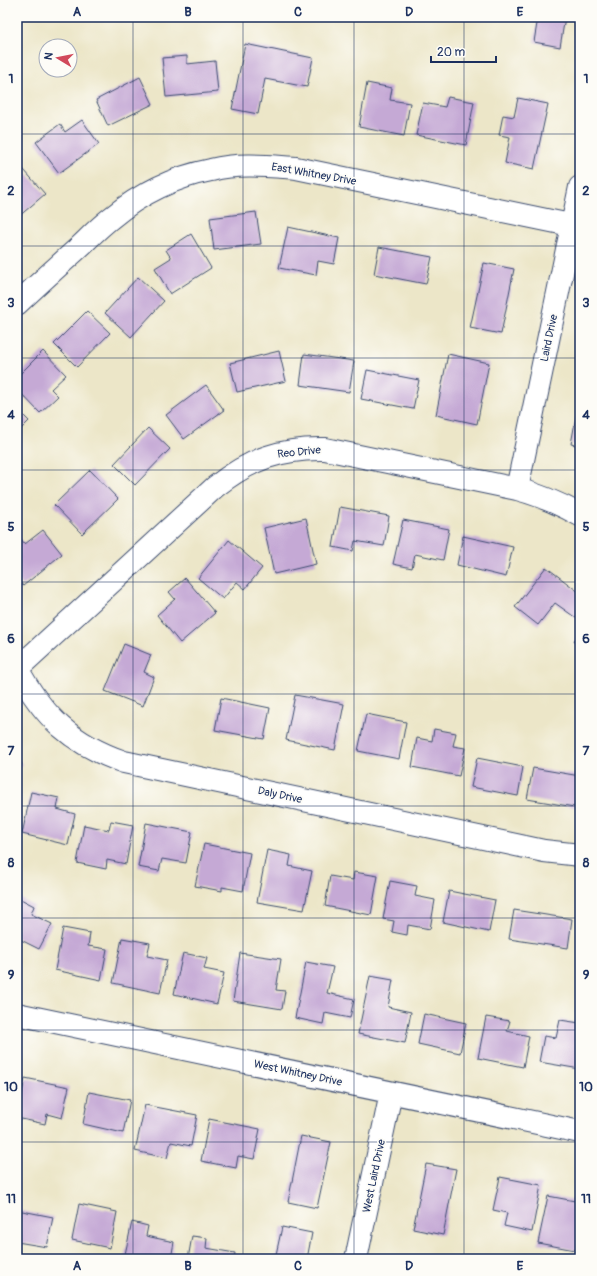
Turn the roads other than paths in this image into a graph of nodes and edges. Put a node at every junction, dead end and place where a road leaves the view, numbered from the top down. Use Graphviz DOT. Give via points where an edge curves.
graph roads {
  1 [pos="580,187"];
  2 [pos="576,226"];
  3 [pos="17,304"];
  4 [pos="517,489"];
  5 [pos="580,515"];
  6 [pos="17,669"];
  7 [pos="580,855"];
  8 [pos="17,1014"];
  9 [pos="391,1092"];
  10 [pos="580,1132"];
  11 [pos="356,1259"];
  1 -- 2 [label="street, Laird Drive"];
  2 -- 3 [label="street, East Whitney Drive" via="296,168 262,165 228,167 178,179 147,193 111,218"];
  2 -- 4 [label="street, Laird Drive"];
  4 -- 5 [label="street, Reo Drive" via="532,492"];
  4 -- 6 [label="street, Reo Drive" via="325,449 291,450 259,459 229,475 215,487"];
  6 -- 7 [label="street, Daly Drive" via="36,700 60,727 90,748 124,762 544,850"];
  8 -- 9 [label="street, West Whitney Drive"];
  9 -- 10 [label="street, West Whitney Drive"];
  9 -- 11 [label="street, West Laird Drive"];
}
